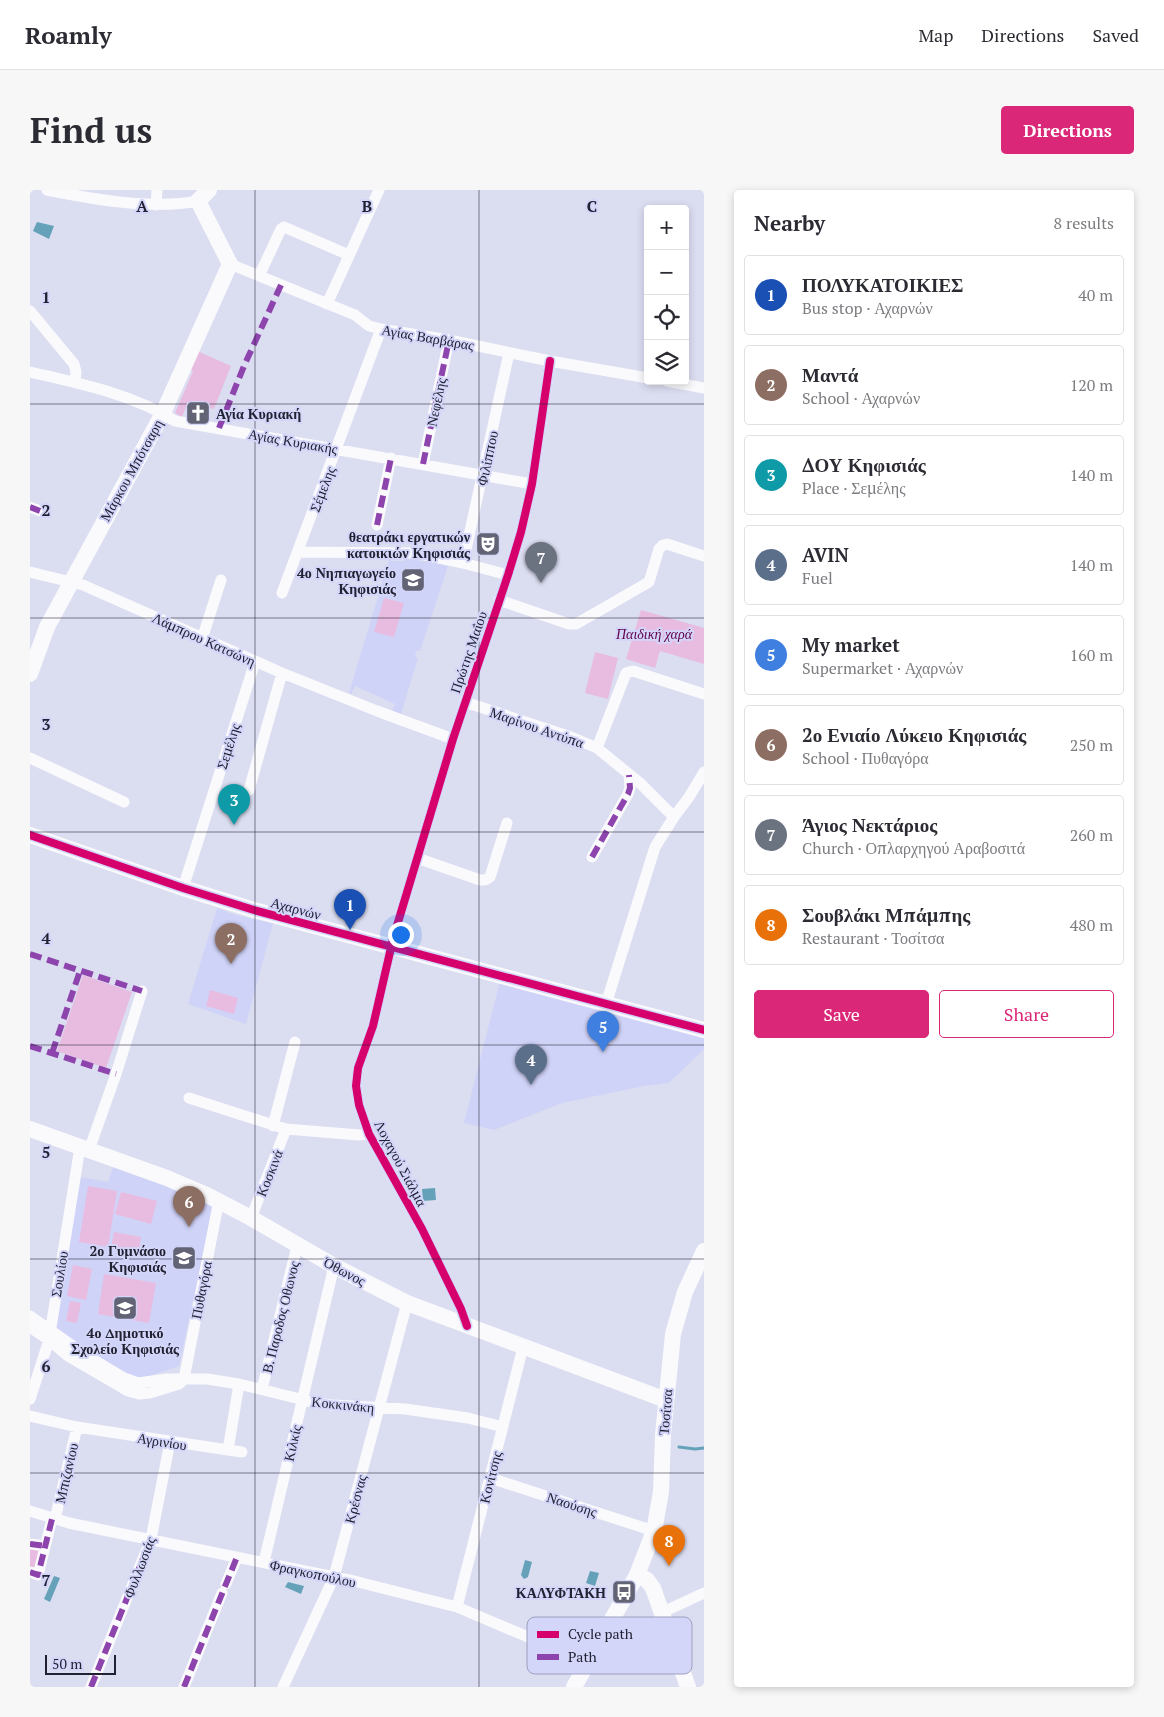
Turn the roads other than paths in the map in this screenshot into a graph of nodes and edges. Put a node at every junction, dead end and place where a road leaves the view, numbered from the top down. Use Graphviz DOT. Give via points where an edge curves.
graph roads {
  1 [pos="47,190"];
  2 [pos="157,190"];
  3 [pos="379,190"];
  4 [pos="71,192"];
  5 [pos="204,196"];
  6 [pos="156,204"];
  7 [pos="349,255"];
  8 [pos="230,264"];
  9 [pos="259,276"];
  10 [pos="327,304"];
  11 [pos="30,311"];
  12 [pos="382,329"];
  13 [pos="449,340"];
  14 [pos="509,353"];
  15 [pos="550,361"];
  16 [pos="30,372"];
  17 [pos="644,377"];
  18 [pos="75,382"];
  19 [pos="688,385"];
  20 [pos="704,388"];
  21 [pos="163,413"];
  22 [pos="338,449"];
  23 [pos="391,458"];
  24 [pos="423,464"];
  25 [pos="483,475"];
  26 [pos="532,484"];
  27 [pos="378,525"];
  28 [pos="298,552"];
  29 [pos="704,556"];
  30 [pos="463,562"];
  31 [pos="30,572"];
  32 [pos="508,575"];
  33 [pos="221,580"];
  34 [pos="70,582"];
  35 [pos="282,593"];
  36 [pos="499,600"];
  37 [pos="202,639"];
  38 [pos="255,662"];
  39 [pos="30,674"];
  40 [pos="282,674"];
  41 [pos="704,694"];
  42 [pos="465,702"];
  43 [pos="452,739"];
  44 [pos="597,748"];
  45 [pos="30,758"];
  46 [pos="704,772"];
  47 [pos="629,775"];
  48 [pos="249,790"];
  49 [pos="124,802"];
  50 [pos="674,817"];
  51 [pos="506,823"];
  52 [pos="30,835"];
  53 [pos="417,858"];
  54 [pos="592,858"];
  55 [pos="183,888"];
  56 [pos="391,947"];
  57 [pos="142,991"];
  58 [pos="606,1004"];
  59 [pos="704,1030"];
  60 [pos="294,1042"];
  61 [pos="189,1098"];
  62 [pos="273,1126"];
  63 [pos="30,1129"];
  64 [pos="286,1129"];
  65 [pos="369,1134"];
  66 [pos="84,1148"];
  67 [pos="219,1200"];
  68 [pos="251,1218"];
  69 [pos="297,1246"];
  70 [pos="704,1251"];
  71 [pos="334,1266"];
  72 [pos="407,1304"];
  73 [pos="30,1316"];
  74 [pos="467,1326"];
  75 [pos="30,1327"];
  76 [pos="49,1335"];
  77 [pos="523,1347"];
  78 [pos="184,1379"];
  79 [pos="239,1384"];
  80 [pos="262,1389"];
  81 [pos="30,1399"];
  82 [pos="302,1399"];
  83 [pos="666,1400"];
  84 [pos="379,1408"];
  85 [pos="30,1416"];
  86 [pos="77,1427"];
  87 [pos="503,1427"];
  88 [pos="170,1442"];
  89 [pos="228,1450"];
  90 [pos="242,1452"];
  91 [pos="490,1478"];
  92 [pos="30,1510"];
  93 [pos="54,1519"];
  94 [pos="654,1531"];
  95 [pos="151,1539"];
  96 [pos="30,1544"];
  97 [pos="45,1546"];
  98 [pos="237,1557"];
  99 [pos="264,1562"];
  100 [pos="34,1574"];
  101 [pos="334,1577"];
  102 [pos="633,1582"];
  103 [pos="704,1593"];
  104 [pos="457,1606"];
  105 [pos="659,1608"];
  106 [pos="613,1617"];
  107 [pos="662,1617"];
  108 [pos="527,1636"];
  109 [pos="581,1674"];
  110 [pos="683,1674"];
  111 [pos="93,1686"];
  112 [pos="184,1687"];
  113 [pos="283,1687"];
  114 [pos="574,1687"];
  115 [pos="688,1687"];
  1 -- 4 [label="street"];
  2 -- 6 [label="street"];
  3 -- 7 [label="street"];
  4 -- 6 [label="street"];
  5 -- 6 [label="street" via="173,205"];
  5 -- 8 [label="street"];
  7 -- 9 [label="street" via="284,227"];
  7 -- 10 [label="street"];
  8 -- 9 [label="street, Αγίας Βαρβάρας"];
  8 -- 21 [label="street, Μάρκου Μπότσαρη"];
  9 -- 10 [label="street, Αγίας Βαρβάρας"];
  10 -- 12 [label="street, Αγίας Βαρβάρας" via="355,315 369,326"];
  11 -- 18 [label="street" via="74,364"];
  12 -- 13 [label="street, Αγίας Βαρβάρας"];
  12 -- 22 [label="street, Σέμελης"];
  13 -- 14 [label="street, Αγίας Βαρβάρας"];
  13 -- 24 [label="street, Νεφέλης"];
  14 -- 15 [label="street, Αγίας Βαρβάρας"];
  14 -- 25 [label="street, Φιλίππου"];
  15 -- 17 [label="street, Αγίας Βαρβάρας"];
  15 -- 26 [label="street, Πρώτης Μαΐου"];
  16 -- 18 [label="street, Αγίας Κυριακής"];
  18 -- 21 [label="street, Αγίας Κυριακής"];
  19 -- 20 [label="street"];
  21 -- 22 [label="street, Αγίας Κυριακής" via="175,421"];
  21 -- 34 [label="street, Μάρκου Μπότσαρη"];
  22 -- 23 [label="street, Αγίας Κυριακής"];
  22 -- 28 [label="street, Σέμελης"];
  23 -- 24 [label="street, Αγίας Κυριακής"];
  23 -- 27 [label="street"];
  24 -- 25 [label="street, Αγίας Κυριακής"];
  25 -- 26 [label="street, Αγίας Κυριακής"];
  25 -- 30 [label="street, Φιλίππου"];
  26 -- 32 [label="street, Πρώτης Μαΐου"];
  28 -- 30 [label="street" via="416,553"];
  28 -- 35 [label="street, Σέμελης"];
  29 -- 36 [label="street" via="663,545 649,582 576,624"];
  30 -- 32 [label="street"];
  31 -- 34 [label="street, Λάμπρου Κατσώνη"];
  32 -- 36 [label="street, Πρώτης Μαΐου"];
  33 -- 37 [label="street"];
  34 -- 37 [label="street, Λάμπρου Κατσώνη"];
  34 -- 39 [label="street, Μάρκου Μπότσαρη" via="47,627"];
  36 -- 42 [label="street, Πρώτης Μαΐου"];
  37 -- 38 [label="street, Λάμπρου Κατσώνη"];
  38 -- 40 [label="street, Λάμπρου Κατσώνη"];
  38 -- 55 [label="street, Σεμέλης"];
  40 -- 43 [label="street, Λάμπρου Κατσώνη"];
  40 -- 48 [label="street"];
  41 -- 44 [label="street, Μαρίνου Αντύπα" via="633,672 626,673"];
  42 -- 43 [label="street, Πρώτης Μαΐου"];
  42 -- 44 [label="street, Μαρίνου Αντύπα"];
  43 -- 53 [label="street, Πρώτης Μαΐου"];
  44 -- 47 [label="street"];
  45 -- 49 [label="street"];
  46 -- 50 [label="street"];
  47 -- 50 [label="street"];
  47 -- 54 [label="street" via="628,794"];
  50 -- 58 [label="street" via="655,847"];
  51 -- 53 [label="street" via="490,877 485,880"];
  52 -- 55 [label="street, Αχαρνών"];
  53 -- 56 [label="street, Πρώτης Μαΐου"];
  55 -- 56 [label="street, Αχαρνών"];
  56 -- 58 [label="street, Αχαρνών"];
  56 -- 65 [label="street, Λοχαγού Σιάλμα" via="373,1026 358,1068 359,1105"];
  57 -- 66 [label="street, Σουλίου" via="116,1074"];
  58 -- 59 [label="street, Αχαρνών"];
  60 -- 62 [label="street"];
  61 -- 62 [label="street"];
  62 -- 64 [label="street"];
  63 -- 66 [label="street, Όθωνος"];
  64 -- 65 [label="street"];
  64 -- 68 [label="street, Κοσκινά"];
  65 -- 74 [label="street, Λοχαγού Σιάλμα" via="422,1229"];
  66 -- 67 [label="street, Όθωνος"];
  66 -- 76 [label="street, Σουλίου"];
  67 -- 68 [label="street, Όθωνος"];
  67 -- 78 [label="street, Πυθαγόρα"];
  68 -- 69 [label="street, Όθωνος"];
  69 -- 71 [label="street, Όθωνος"];
  69 -- 80 [label="street, Β. Παροδος Οθωνος"];
  70 -- 83 [label="street, Τοσίτσα" via="678,1313"];
  71 -- 72 [label="street, Όθωνος"];
  71 -- 82 [label="street, Κιλκίς"];
  72 -- 74 [label="street, Όθωνος"];
  72 -- 84 [label="street, Κρέσνας"];
  73 -- 76 [label="street, Κοκκινάκη"];
  74 -- 77 [label="street, Όθωνος"];
  75 -- 76 [label="street, Κοκκινάκη"];
  76 -- 78 [label="street, Κοκκινάκη" via="131,1381"];
  76 -- 81 [label="street, Σουλίου"];
  77 -- 83 [label="street, Όθωνος"];
  77 -- 87 [label="street, Κονίτσης"];
  78 -- 79 [label="street, Κοκκινάκη"];
  79 -- 80 [label="street, Κοκκινάκη"];
  79 -- 89 [label="street"];
  80 -- 82 [label="street, Κοκκινάκη"];
  82 -- 84 [label="street, Κοκκινάκη"];
  82 -- 99 [label="street, Κιλκίς"];
  83 -- 94 [label="street, Τοσίτσα" via="661,1492"];
  84 -- 87 [label="street, Κοκκινάκη" via="459,1417"];
  84 -- 101 [label="street, Κρέσνας"];
  85 -- 86 [label="street, Αγρινίου"];
  86 -- 88 [label="street, Αγρινίου"];
  86 -- 93 [label="street, Μπιζανίου"];
  87 -- 91 [label="street, Κονίτσης"];
  88 -- 89 [label="street, Αγρινίου"];
  88 -- 95 [label="street, Φυλλωσιάς"];
  89 -- 90 [label="street, Αγρινίου"];
  91 -- 94 [label="street, Ναούσης"];
  91 -- 104 [label="street, Κονίτσης"];
  92 -- 93 [label="street, Φραγκοπούλου"];
  93 -- 95 [label="street, Φραγκοπούλου"];
  93 -- 97 [label="street, Μπιζανίου"];
  94 -- 102 [label="street, Τοσίτσα"];
  95 -- 98 [label="street, Φραγκοπούλου"];
  95 -- 111 [label="street, Φυλλωσιάς"];
  96 -- 97 [label="street"];
  97 -- 100 [label="street, Μπιζανίου"];
  98 -- 99 [label="street, Φραγκοπούλου"];
  98 -- 112 [label="street"];
  99 -- 101 [label="street, Φραγκοπούλου"];
  101 -- 104 [label="street, Φραγκοπούλου"];
  101 -- 113 [label="street, Κρέσνας"];
  102 -- 105 [label="street" via="650,1582"];
  102 -- 106 [label="street, Τοσίτσα"];
  103 -- 105 [label="street"];
  104 -- 108 [label="street, Φραγκοπούλου"];
  105 -- 107 [label="street"];
  109 -- 114 [label="street, Τοσίτσα"];
  110 -- 115 [label="street"];
}
